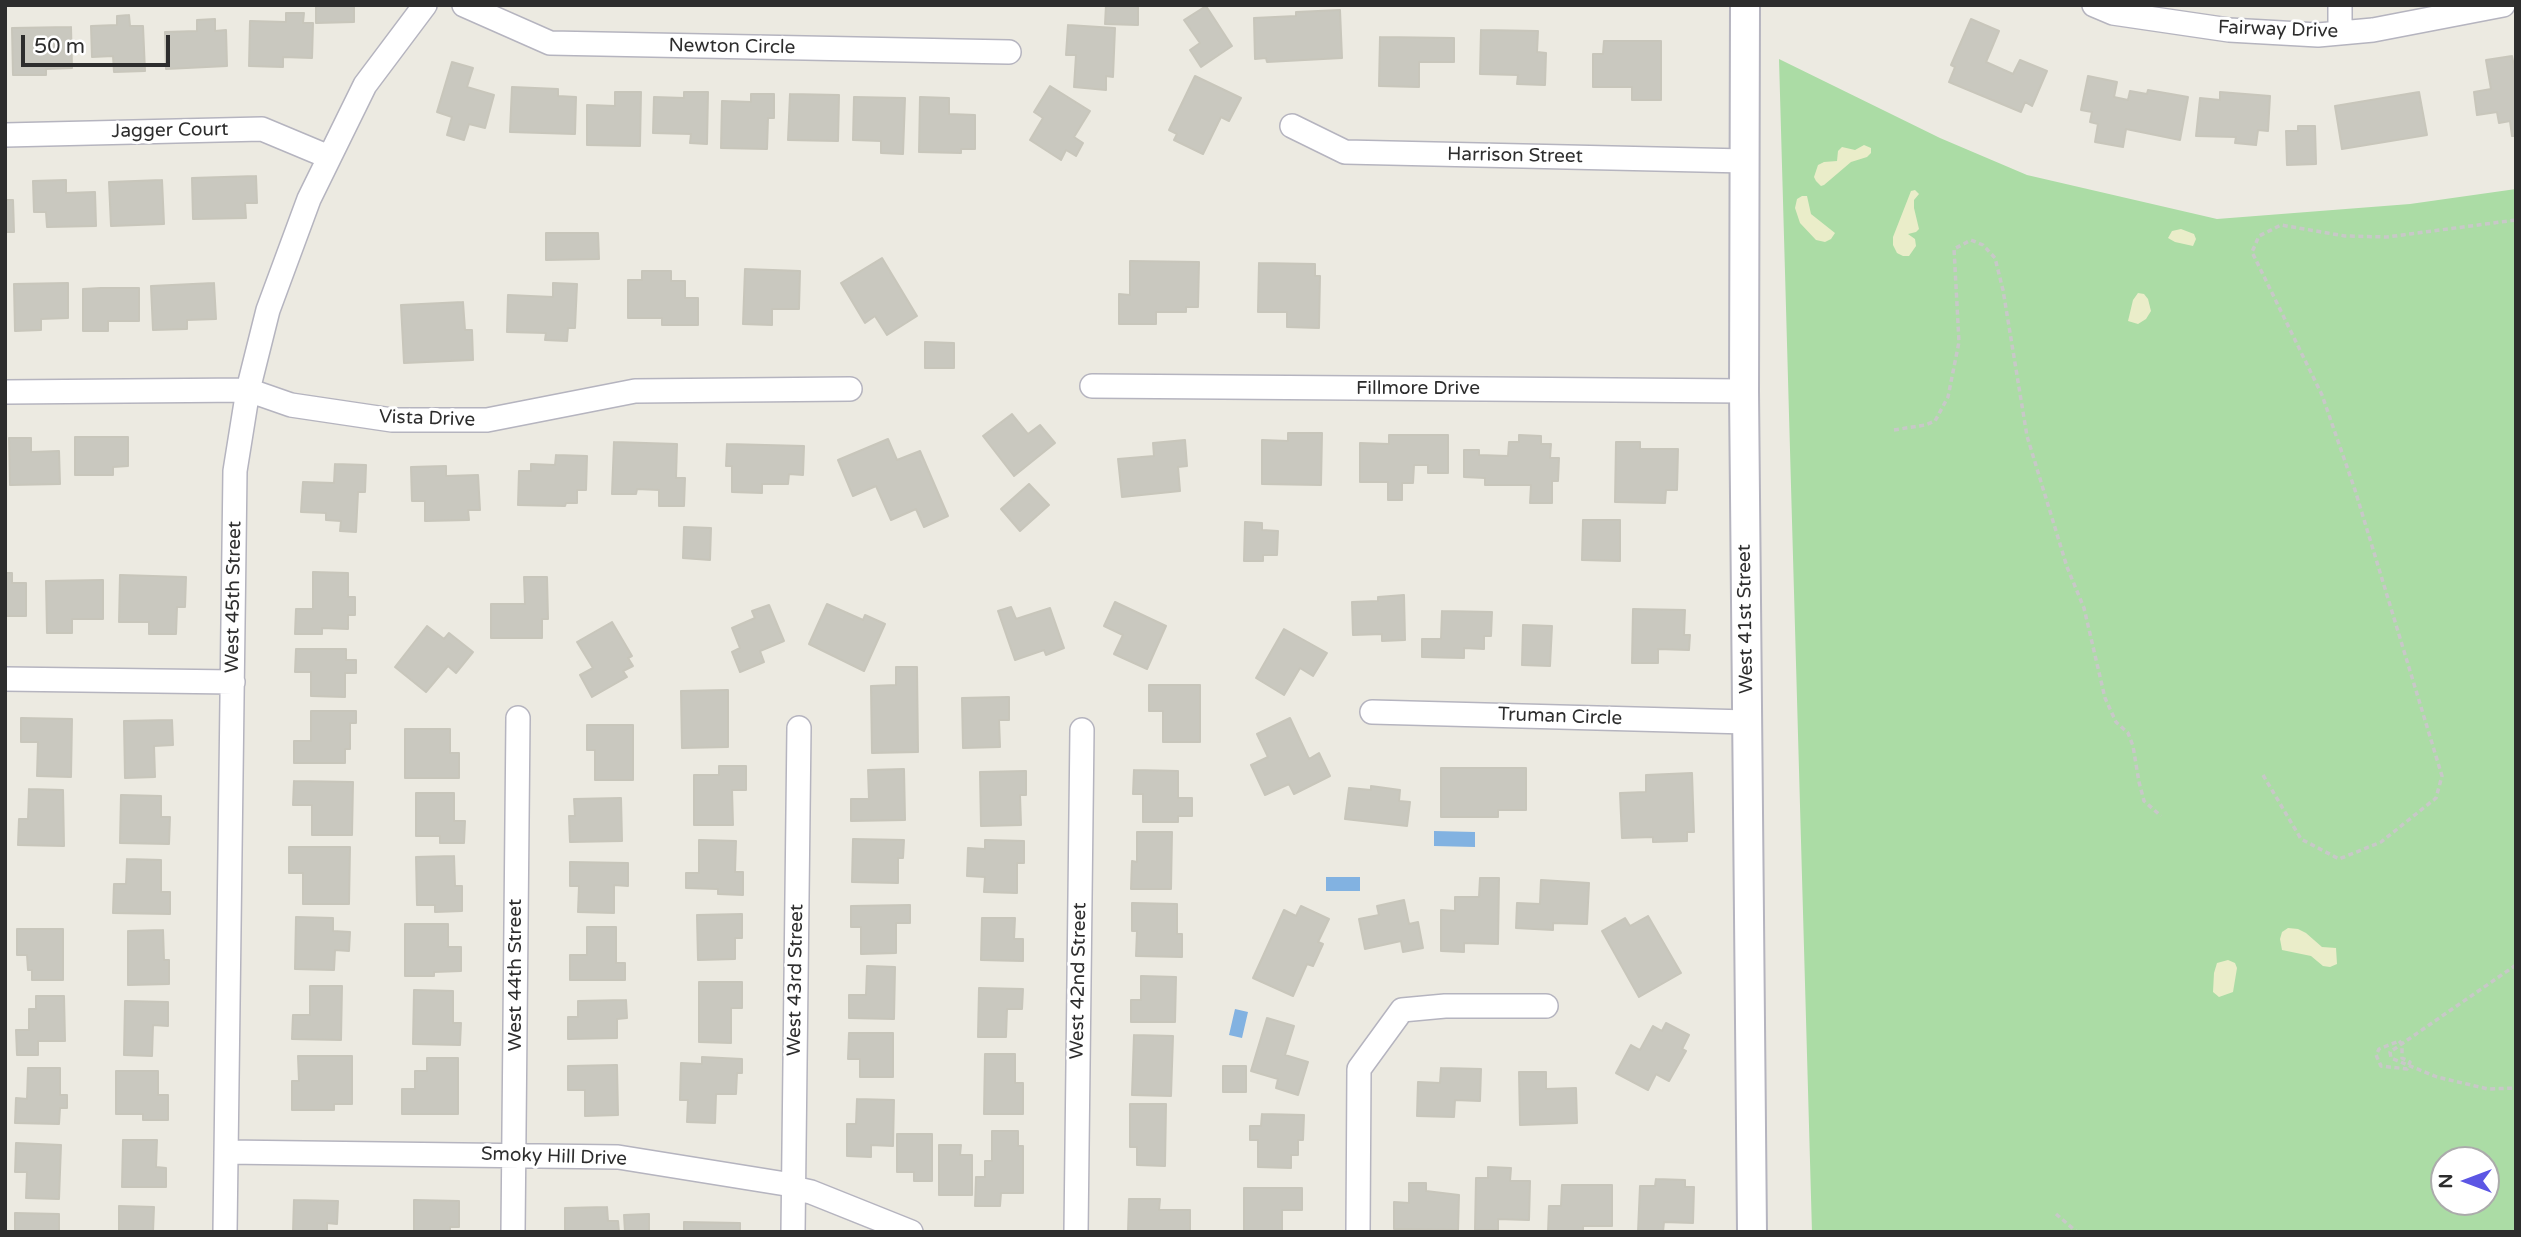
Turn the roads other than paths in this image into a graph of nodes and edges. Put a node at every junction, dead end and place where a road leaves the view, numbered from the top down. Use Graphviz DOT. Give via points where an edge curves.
graph roads {
  1 [pos="425,5"];
  2 [pos="464,5"];
  3 [pos="1745,5"];
  4 [pos="2094,5"];
  5 [pos="2340,5"];
  6 [pos="2503,5"];
  7 [pos="2340,33"];
  8 [pos="1009,52"];
  9 [pos="1292,126"];
  10 [pos="5,135"];
  11 [pos="330,157"];
  12 [pos="1745,161"];
  13 [pos="1092,386"];
  14 [pos="850,388"];
  15 [pos="248,390"];
  16 [pos="1744,391"];
  17 [pos="5,392"];
  18 [pos="5,679"];
  19 [pos="233,682"];
  20 [pos="1372,712"];
  21 [pos="518,718"];
  22 [pos="1747,722"];
  23 [pos="799,728"];
  24 [pos="1082,730"];
  25 [pos="1546,1006"];
  26 [pos="226,1153"];
  27 [pos="514,1154"];
  28 [pos="793,1188"];
  29 [pos="225,1232"];
  30 [pos="513,1232"];
  31 [pos="793,1232"];
  32 [pos="912,1232"];
  33 [pos="1076,1232"];
  34 [pos="1358,1232"];
  35 [pos="1752,1232"];
  1 -- 11 [label="street, West 45th Street" via="365,85"];
  2 -- 8 [label="street, Newton Circle" via="551,43"];
  3 -- 12 [label="street, West 41st Street"];
  4 -- 7 [label="street, Fairway Drive" via="2113,13 2230,30"];
  5 -- 7 [label="street"];
  6 -- 7 [label="street, Fairway Drive"];
  9 -- 12 [label="street, Harrison Street" via="1345,152"];
  10 -- 11 [label="street, Jagger Court" via="262,129"];
  11 -- 15 [label="street, West 45th Street" via="309,199 268,310"];
  12 -- 16 [label="street, West 41st Street"];
  13 -- 16 [label="street, Fillmore Drive"];
  14 -- 15 [label="street, Vista Drive" via="635,391 488,420 393,420 290,405"];
  15 -- 17 [label="street, Vista Drive"];
  15 -- 19 [label="street, West 45th Street" via="235,471"];
  16 -- 22 [label="street, West 41st Street"];
  18 -- 19 [label="street"];
  19 -- 26 [label="street, West 45th Street"];
  20 -- 22 [label="street, Truman Circle"];
  21 -- 27 [label="street, West 44th Street"];
  22 -- 35 [label="street, West 41st Street"];
  23 -- 28 [label="street, West 43rd Street"];
  24 -- 33 [label="street, West 42nd Street"];
  25 -- 34 [label="street" via="1402,1010 1359,1069"];
  26 -- 27 [label="street, Smoky Hill Drive"];
  26 -- 29 [label="street, West 45th Street"];
  27 -- 28 [label="street, Smoky Hill Drive" via="618,1157"];
  27 -- 30 [label="street, West 44th Street"];
  28 -- 31 [label="street, West 43rd Street"];
  28 -- 32 [label="street, Smoky Hill Drive"];
}
